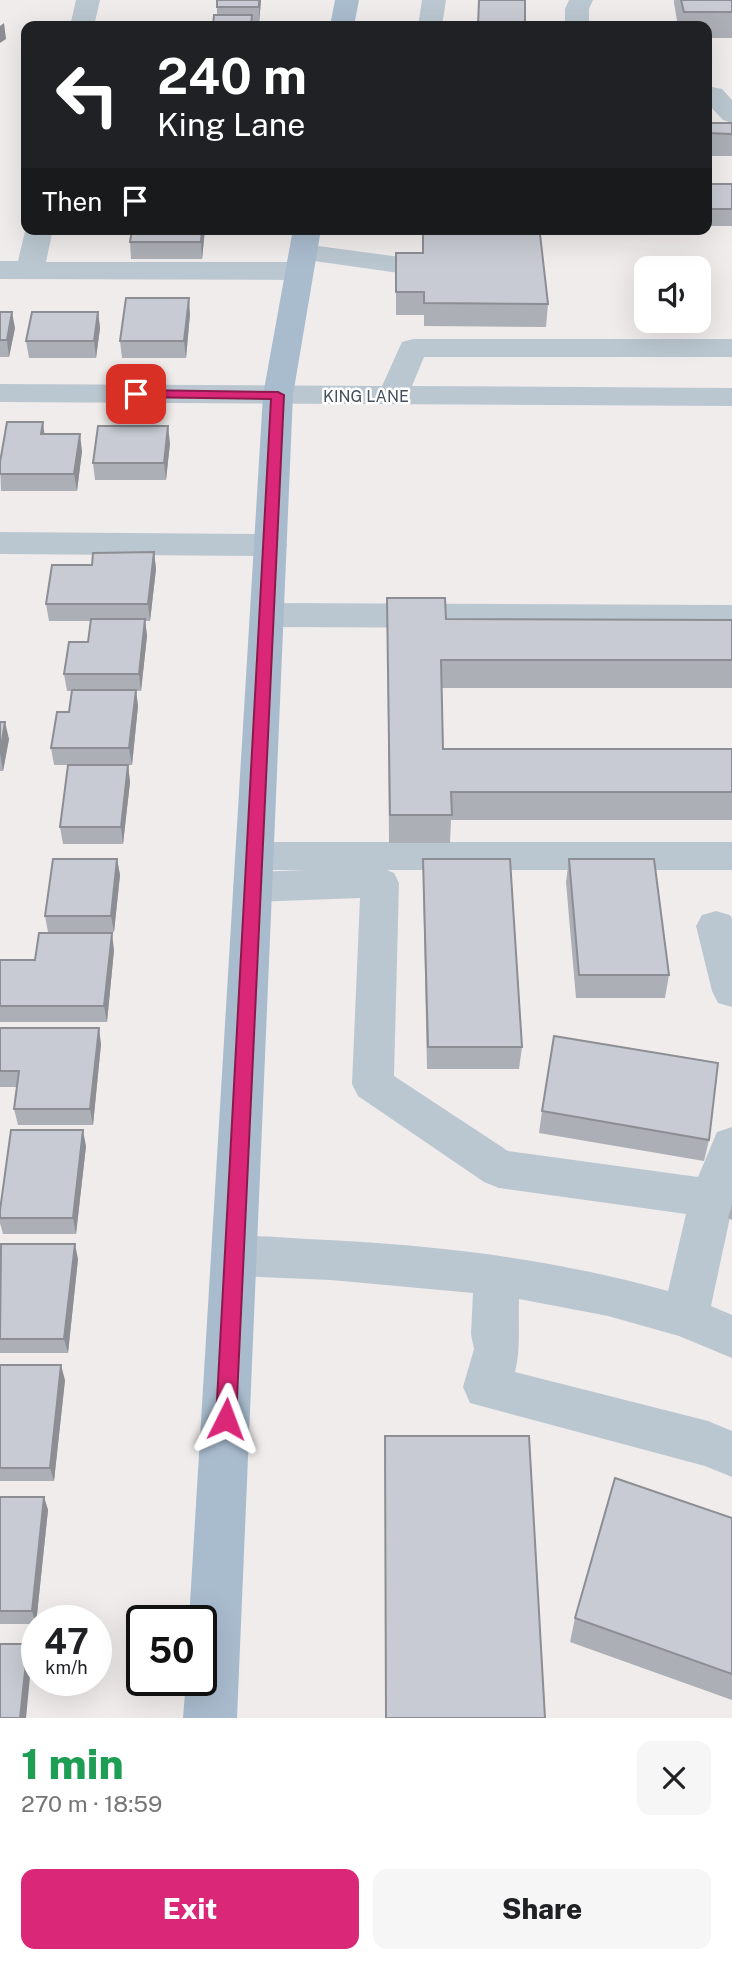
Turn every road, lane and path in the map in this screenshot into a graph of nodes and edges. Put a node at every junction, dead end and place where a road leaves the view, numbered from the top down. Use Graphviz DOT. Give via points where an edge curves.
graph roads {
  1 [pos="88,0"];
  2 [pos="347,0"];
  3 [pos="434,0"];
  4 [pos="581,0"];
  5 [pos="83,21"];
  6 [pos="343,21"];
  7 [pos="431,21"];
  8 [pos="577,21"];
  9 [pos="712,98"];
  10 [pos="728,127"];
  11 [pos="38,235"];
  12 [pos="303,251"];
  13 [pos="0,270"];
  14 [pos="30,270"];
  15 [pos="413,275"];
  16 [pos="413,315"];
  17 [pos="413,348"];
  18 [pos="732,348"];
  19 [pos="0,393"];
  20 [pos="278,395"];
  21 [pos="393,396"];
  22 [pos="732,397"];
  23 [pos="0,543"];
  24 [pos="270,545"];
  25 [pos="267,615"];
  26 [pos="732,617"];
  27 [pos="732,856"];
  28 [pos="253,871"];
  29 [pos="716,926"];
  30 [pos="732,992"];
  31 [pos="732,1145"];
  32 [pos="712,1198"];
  33 [pos="234,1256"];
  34 [pos="497,1275"];
  35 [pos="685,1317"];
  36 [pos="732,1337"];
  37 [pos="732,1454"];
  38 [pos="210,1718"];
  1 -- 5 [label="street"];
  2 -- 6 [label="main road"];
  3 -- 7 [label="street"];
  4 -- 8 [label="street"];
  9 -- 10 [label="street"];
  11 -- 14 [label="street"];
  12 -- 14 [label="street"];
  12 -- 15 [label="street" via="414,266"];
  12 -- 20 [label="main road"];
  13 -- 14 [label="street"];
  16 -- 17 [label="street"];
  17 -- 18 [label="street"];
  17 -- 21 [label="street"];
  19 -- 20 [label="street, KING LANE"];
  20 -- 21 [label="street, KING LANE"];
  20 -- 24 [label="main road"];
  21 -- 22 [label="street, KING LANE"];
  23 -- 24 [label="street"];
  24 -- 25 [label="main road"];
  25 -- 26 [label="street"];
  25 -- 28 [label="main road"];
  27 -- 28 [label="street"];
  28 -- 32 [label="street" via="380,883 373,1084 419,1117 499,1169"];
  28 -- 33 [label="main road"];
  29 -- 30 [label="street"];
  31 -- 32 [label="street"];
  32 -- 35 [label="street"];
  33 -- 34 [label="street"];
  33 -- 38 [label="main road"];
  34 -- 35 [label="street" via="608,1294"];
  34 -- 37 [label="street" via="497,1349 487,1387"];
  35 -- 36 [label="street"];
}
